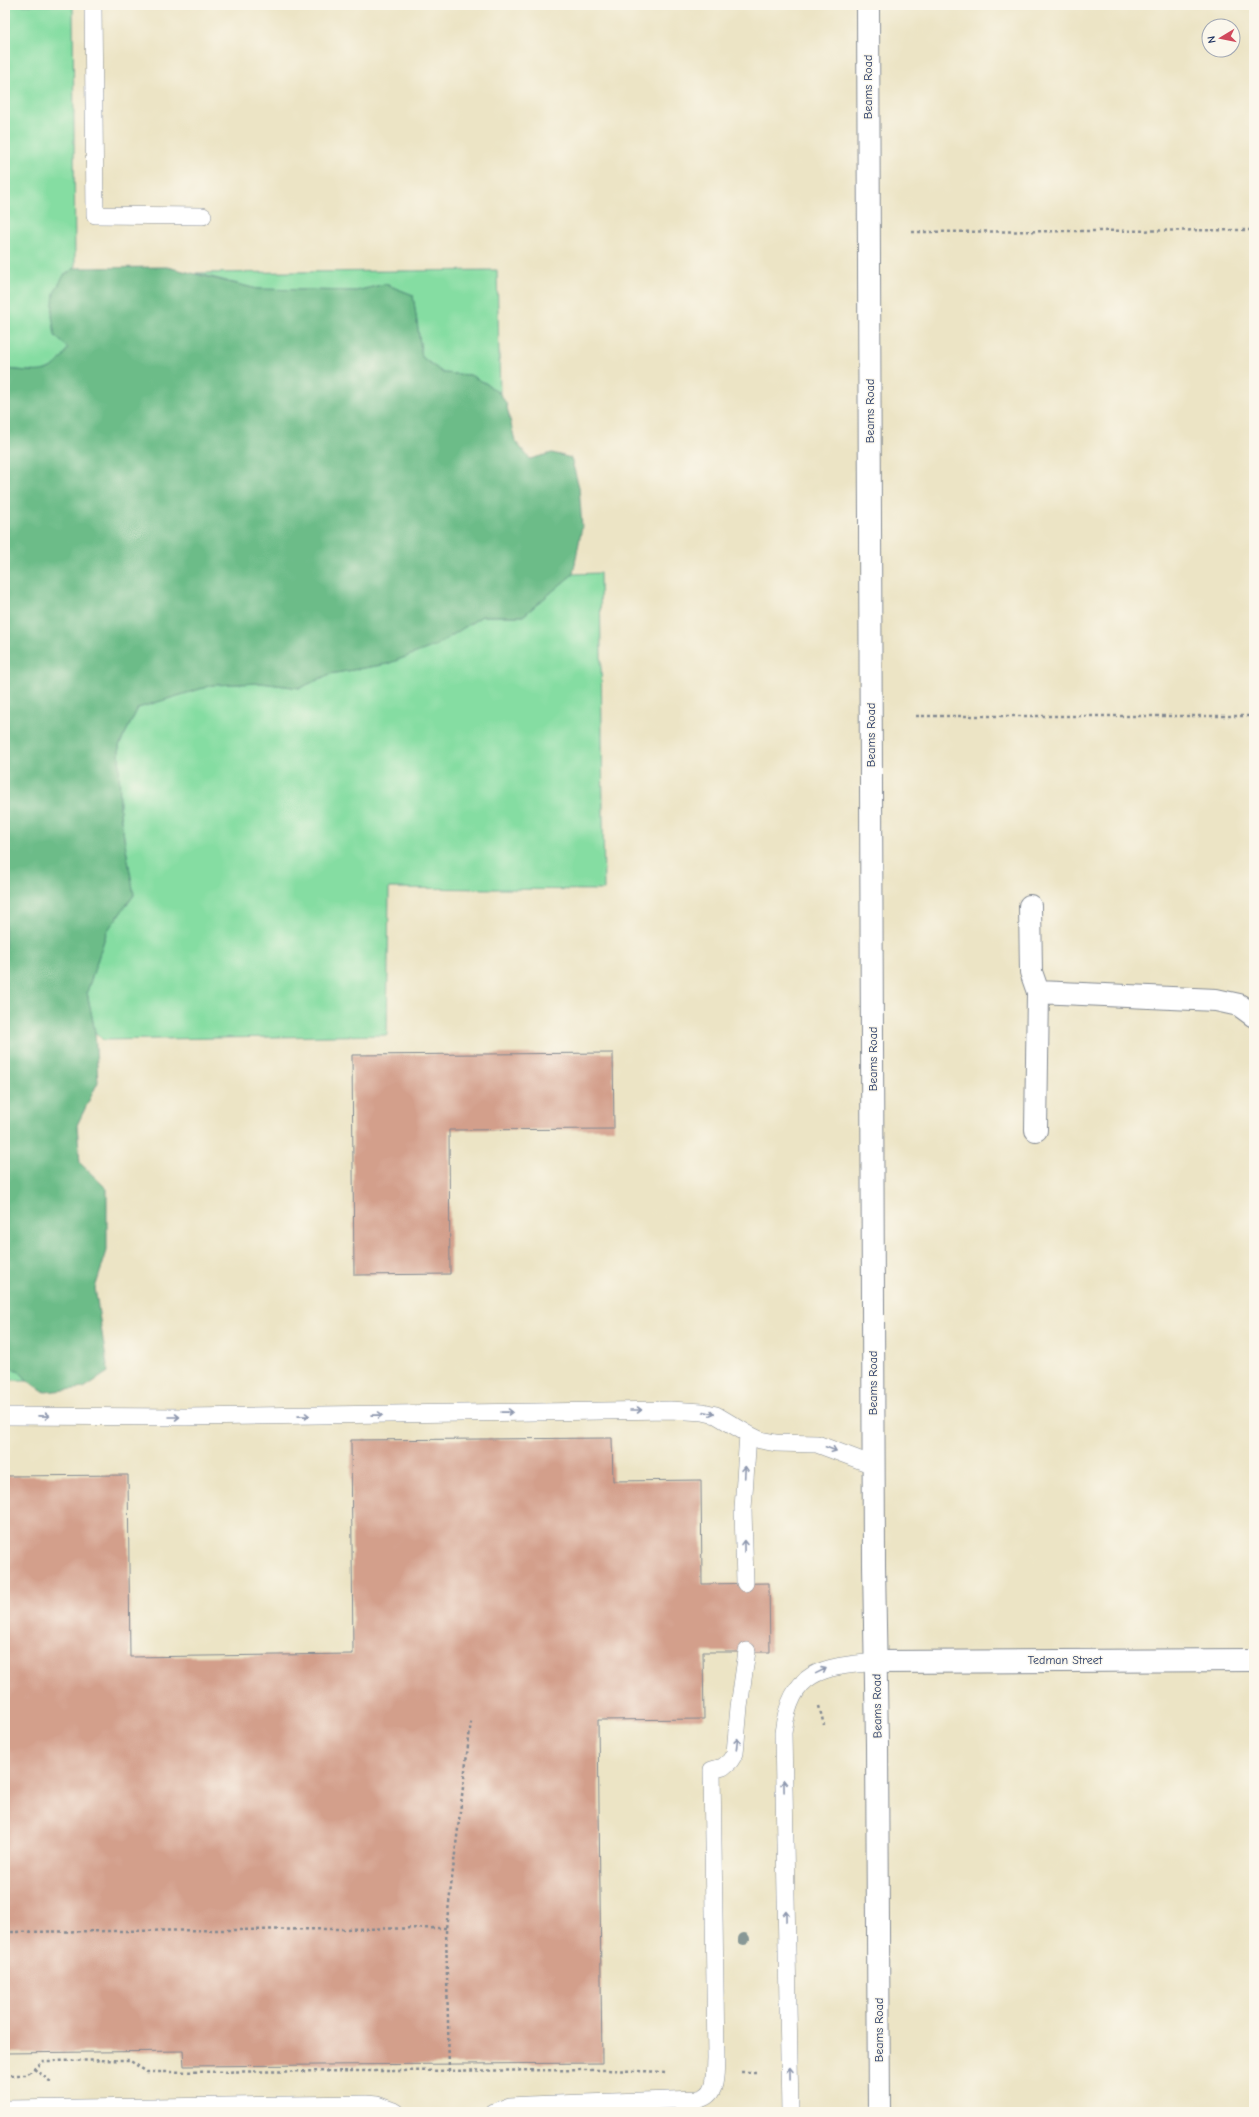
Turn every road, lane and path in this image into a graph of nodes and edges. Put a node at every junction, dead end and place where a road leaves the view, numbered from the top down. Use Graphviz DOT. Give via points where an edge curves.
graph roads {
  1 [pos="93,5"];
  2 [pos="868,5"];
  3 [pos="203,216"];
  4 [pos="1254,230"];
  5 [pos="912,232"];
  6 [pos="916,716"];
  7 [pos="1254,716"];
  8 [pos="1030,906"];
  9 [pos="1038,992"];
  10 [pos="1254,1016"];
  11 [pos="1036,1130"];
  12 [pos="5,1416"];
  13 [pos="748,1434"];
  14 [pos="873,1465"];
  15 [pos="745,1583"];
  16 [pos="747,1652"];
  17 [pos="1254,1660"];
  18 [pos="876,1662"];
  19 [pos="819,1703"];
  20 [pos="471,1721"];
  21 [pos="824,1725"];
  22 [pos="446,1928"];
  23 [pos="5,1932"];
  24 [pos="449,2071"];
  25 [pos="715,2072"];
  26 [pos="756,2072"];
  27 [pos="5,2075"];
  28 [pos="5,2109"];
  29 [pos="396,2112"];
  30 [pos="494,2112"];
  31 [pos="790,2112"];
  32 [pos="880,2112"];
  1 -- 3 [label="lane" via="95,216"];
  2 -- 14 [label="main road, Beams Road"];
  4 -- 5 [label="path"];
  6 -- 7 [label="path"];
  8 -- 9 [label="main road" via="1031,972"];
  9 -- 10 [label="main road" via="1216,1000 1239,1005"];
  9 -- 11 [label="main road"];
  12 -- 13 [label="lane, one-way" via="186,1417 670,1410 716,1415"];
  13 -- 14 [label="lane, one-way" via="776,1443 816,1444"];
  15 -- 13 [label="lane, one-way" via="743,1509"];
  14 -- 18 [label="main road, Beams Road"];
  25 -- 16 [label="lane, one-way" via="712,1770 723,1767 735,1753"];
  17 -- 18 [label="main road, Tedman Street"];
  31 -- 18 [label="lane, one-way" via="783,1733 785,1713 796,1689 824,1669"];
  18 -- 32 [label="main road, Beams Road"];
  19 -- 21 [label="path"];
  20 -- 22 [label="path"];
  22 -- 23 [label="path"];
  22 -- 24 [label="path"];
  24 -- 25 [label="path"];
  24 -- 27 [label="path" via="147,2072 129,2060 43,2061 27,2075"];
  25 -- 26 [label="path"];
  25 -- 30 [label="lane" via="713,2088 702,2098 510,2106"];
  28 -- 29 [label="lane" via="366,2104"];
}
